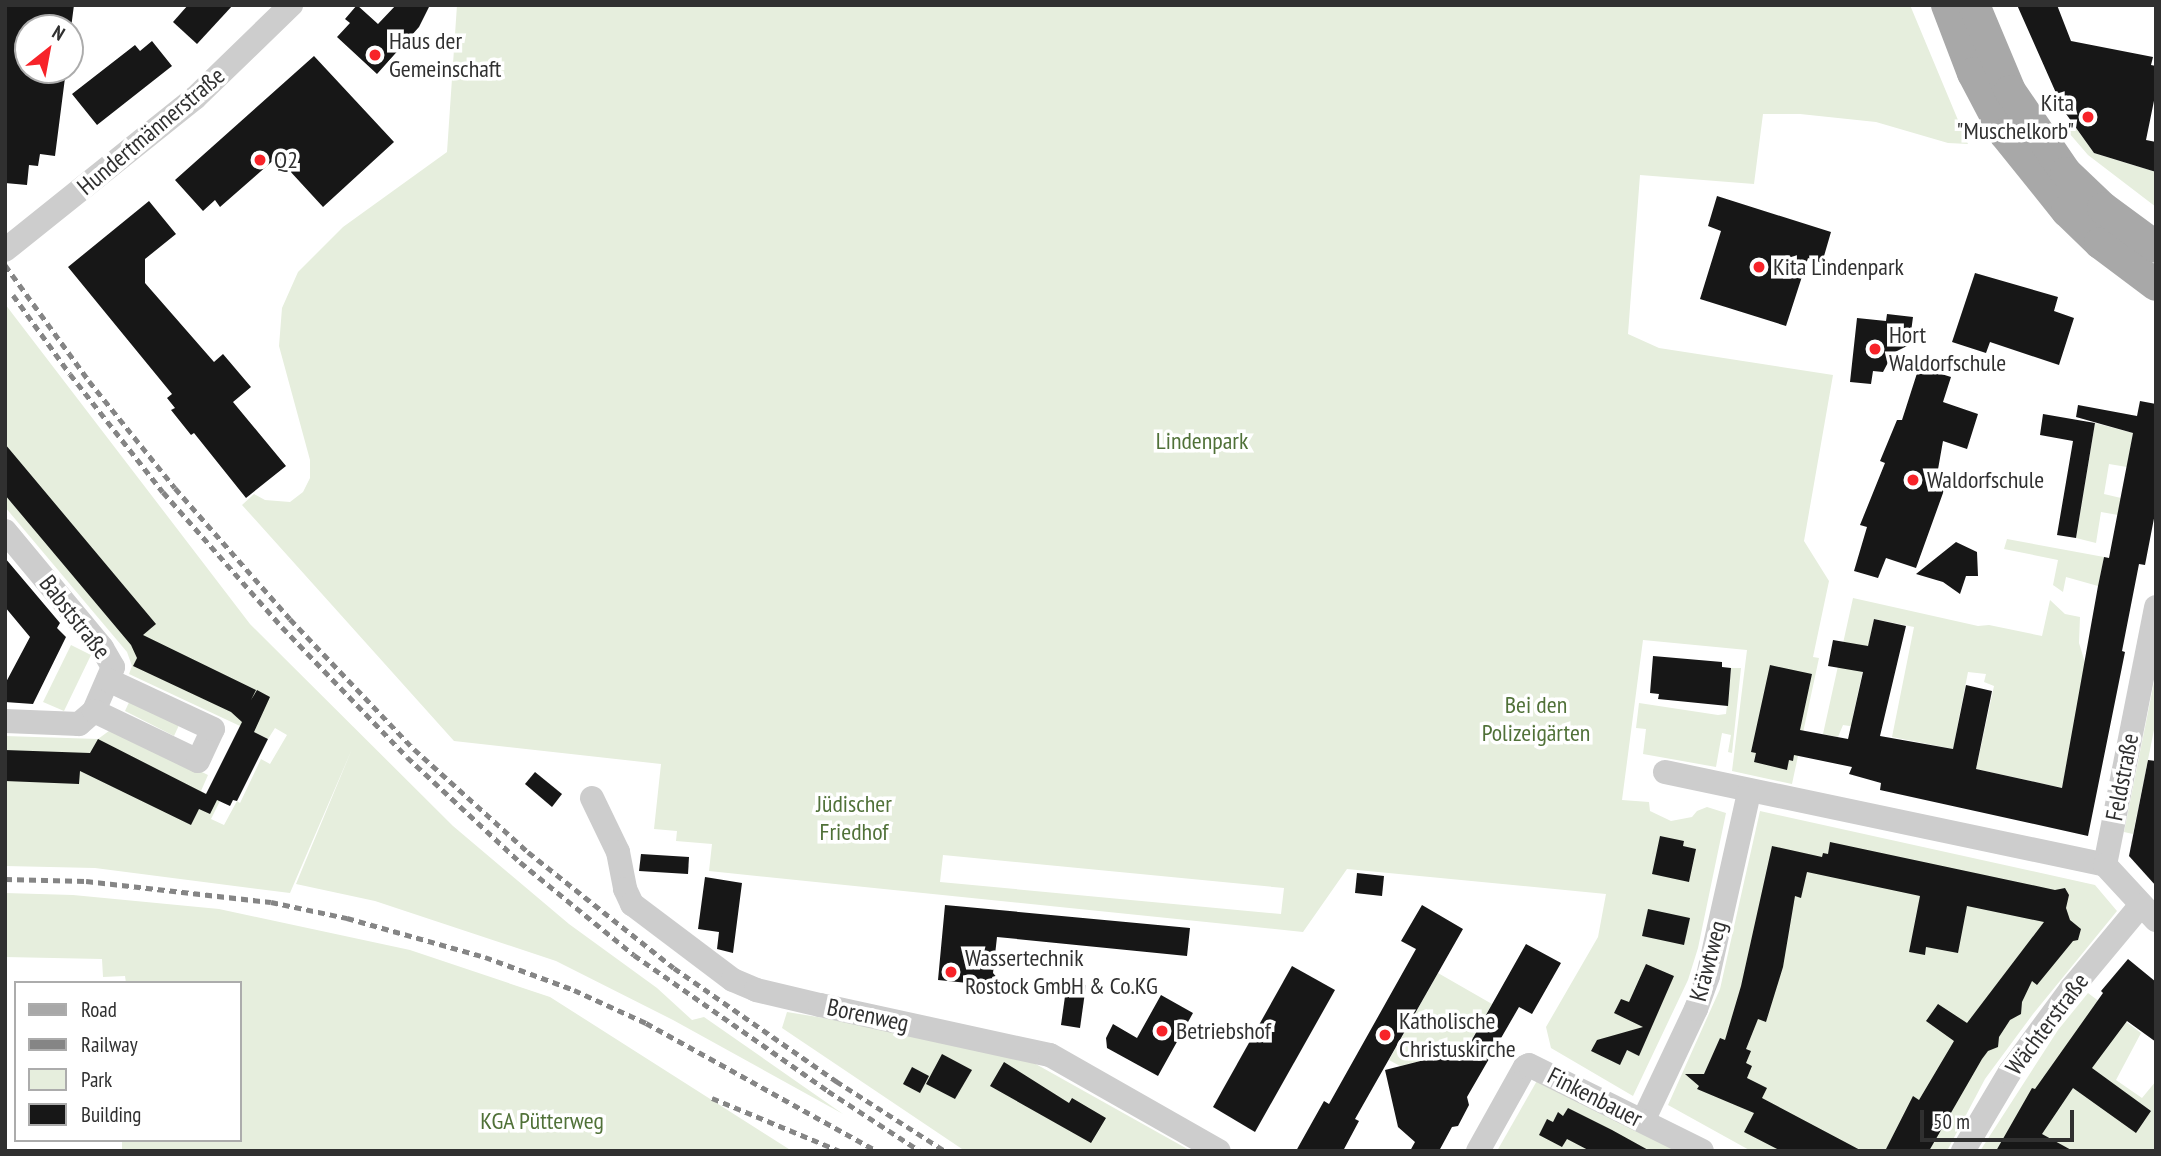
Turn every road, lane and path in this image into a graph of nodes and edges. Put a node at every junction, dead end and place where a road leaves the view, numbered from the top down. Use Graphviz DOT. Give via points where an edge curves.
graph roads {
  1 [pos="291,5"];
  2 [pos="1947,5"];
  3 [pos="1974,5"];
  4 [pos="2156,247"];
  5 [pos="5,250"];
  6 [pos="2156,285"];
  7 [pos="5,531"];
  8 [pos="2156,607"];
  9 [pos="108,680"];
  10 [pos="94,711"];
  11 [pos="5,722"];
  12 [pos="1665,772"];
  13 [pos="1749,792"];
  14 [pos="592,798"];
  15 [pos="2105,865"];
  16 [pos="2149,912"];
  17 [pos="1643,1121"];
  18 [pos="1219,1151"];
  19 [pos="1478,1151"];
  20 [pos="1702,1151"];
  21 [pos="1963,1151"];
  1 -- 5 [label="street, Hundertmännerstraße" via="195,98"];
  2 -- 6 [label="main road" via="1973,73 2005,134 2067,211 2100,243"];
  3 -- 4 [label="main road" via="2010,91 2066,173 2103,208"];
  7 -- 9 [label="street, Babststraße" via="109,657 113,667"];
  8 -- 15 [label="street, Feldstraße"];
  9 -- 10 [label="street, Babststraße"];
  9 -- 10 [label="street" via="213,729 198,761"];
  10 -- 11 [label="street" via="79,724"];
  12 -- 13 [label="street"];
  13 -- 15 [label="street"];
  13 -- 17 [label="street, Kräwtweg" via="1708,976"];
  14 -- 18 [label="street, Borenweg" via="618,852 632,904 733,979 756,990 820,1006 1050,1055"];
  15 -- 16 [label="street"];
  16 -- 21 [label="street, Wächterstraße" via="2071,989 2010,1072"];
  17 -- 19 [label="street, Finkenbauer" via="1533,1066 1525,1067"];
  17 -- 20 [label="street, Finkenbauer"];
}
